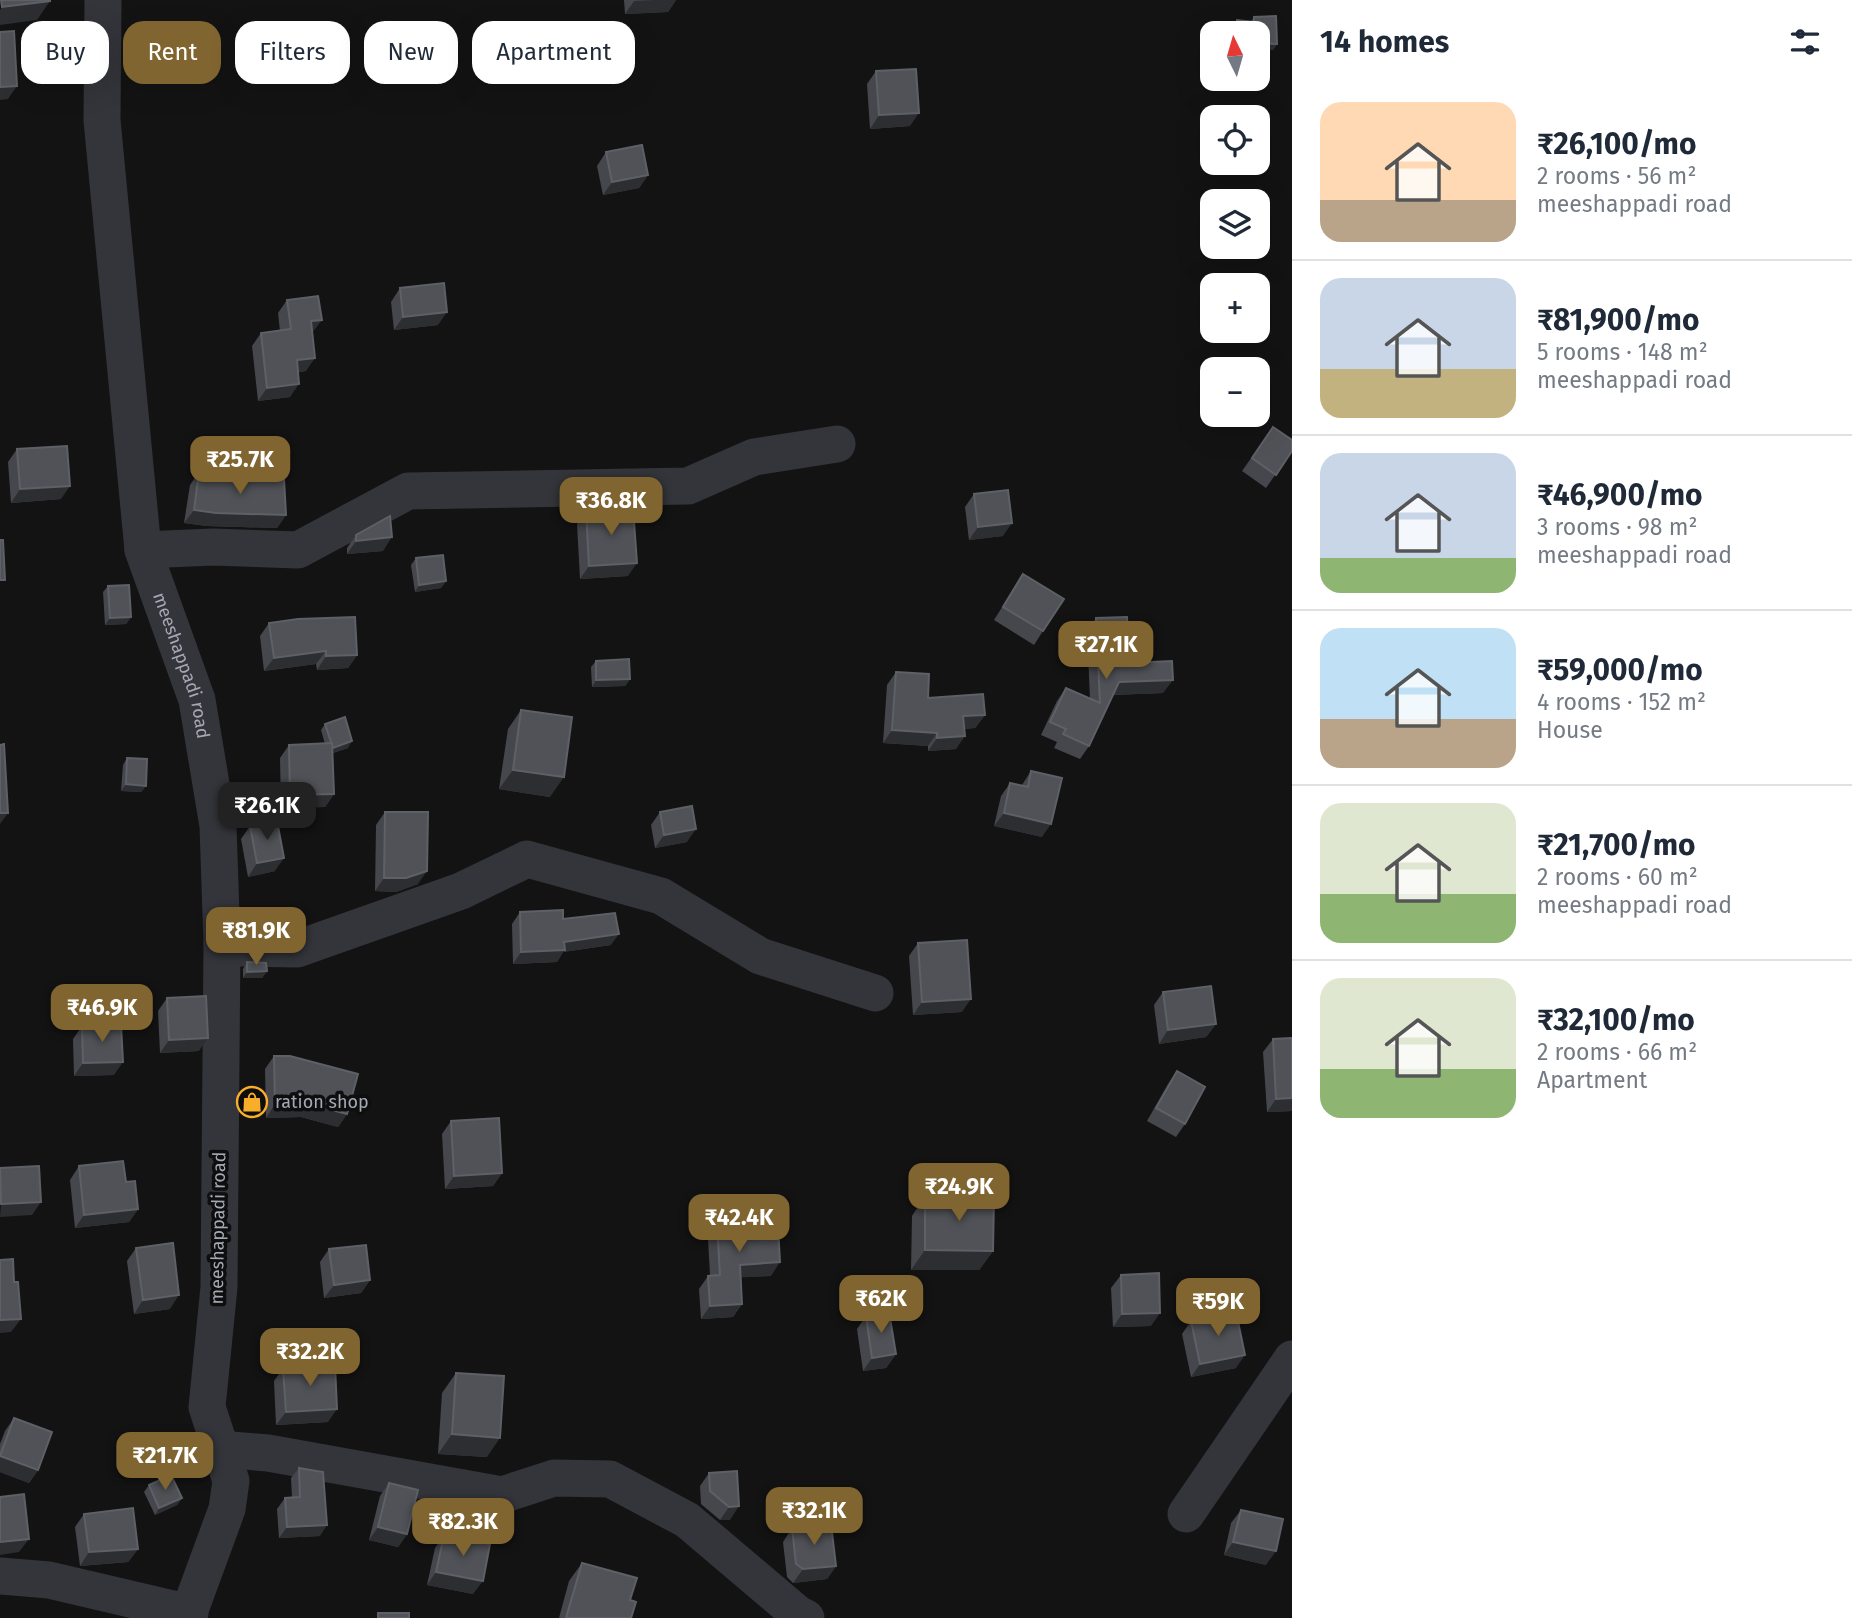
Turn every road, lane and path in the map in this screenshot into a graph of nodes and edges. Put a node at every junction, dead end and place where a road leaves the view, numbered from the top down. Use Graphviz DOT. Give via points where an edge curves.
graph roads {
  1 [pos="103,0"];
  2 [pos="837,444"];
  3 [pos="143,550"];
  4 [pos="222,944"];
  5 [pos="874,993"];
  6 [pos="1292,1359"];
  7 [pos="220,1449"];
  8 [pos="1186,1514"];
  9 [pos="0,1576"];
  10 [pos="188,1615"];
  11 [pos="806,1618"];
  1 -- 3 [label="street, meeshappadi road" via="102,120"];
  2 -- 3 [label="street" via="754,457 688,486 408,491 298,550"];
  3 -- 4 [label="street, meeshappadi road" via="197,700 218,826"];
  4 -- 5 [label="street" via="297,949 461,891 527,859 661,896 760,956"];
  4 -- 7 [label="street, meeshappadi road" via="219,1287 207,1407"];
  6 -- 8 [label="street"];
  7 -- 10 [label="street, meeshappadi road" via="231,1481 227,1509"];
  7 -- 11 [label="street" via="268,1453 502,1495 554,1478 610,1479 687,1520"];
  9 -- 10 [label="street" via="49,1580"];
}
